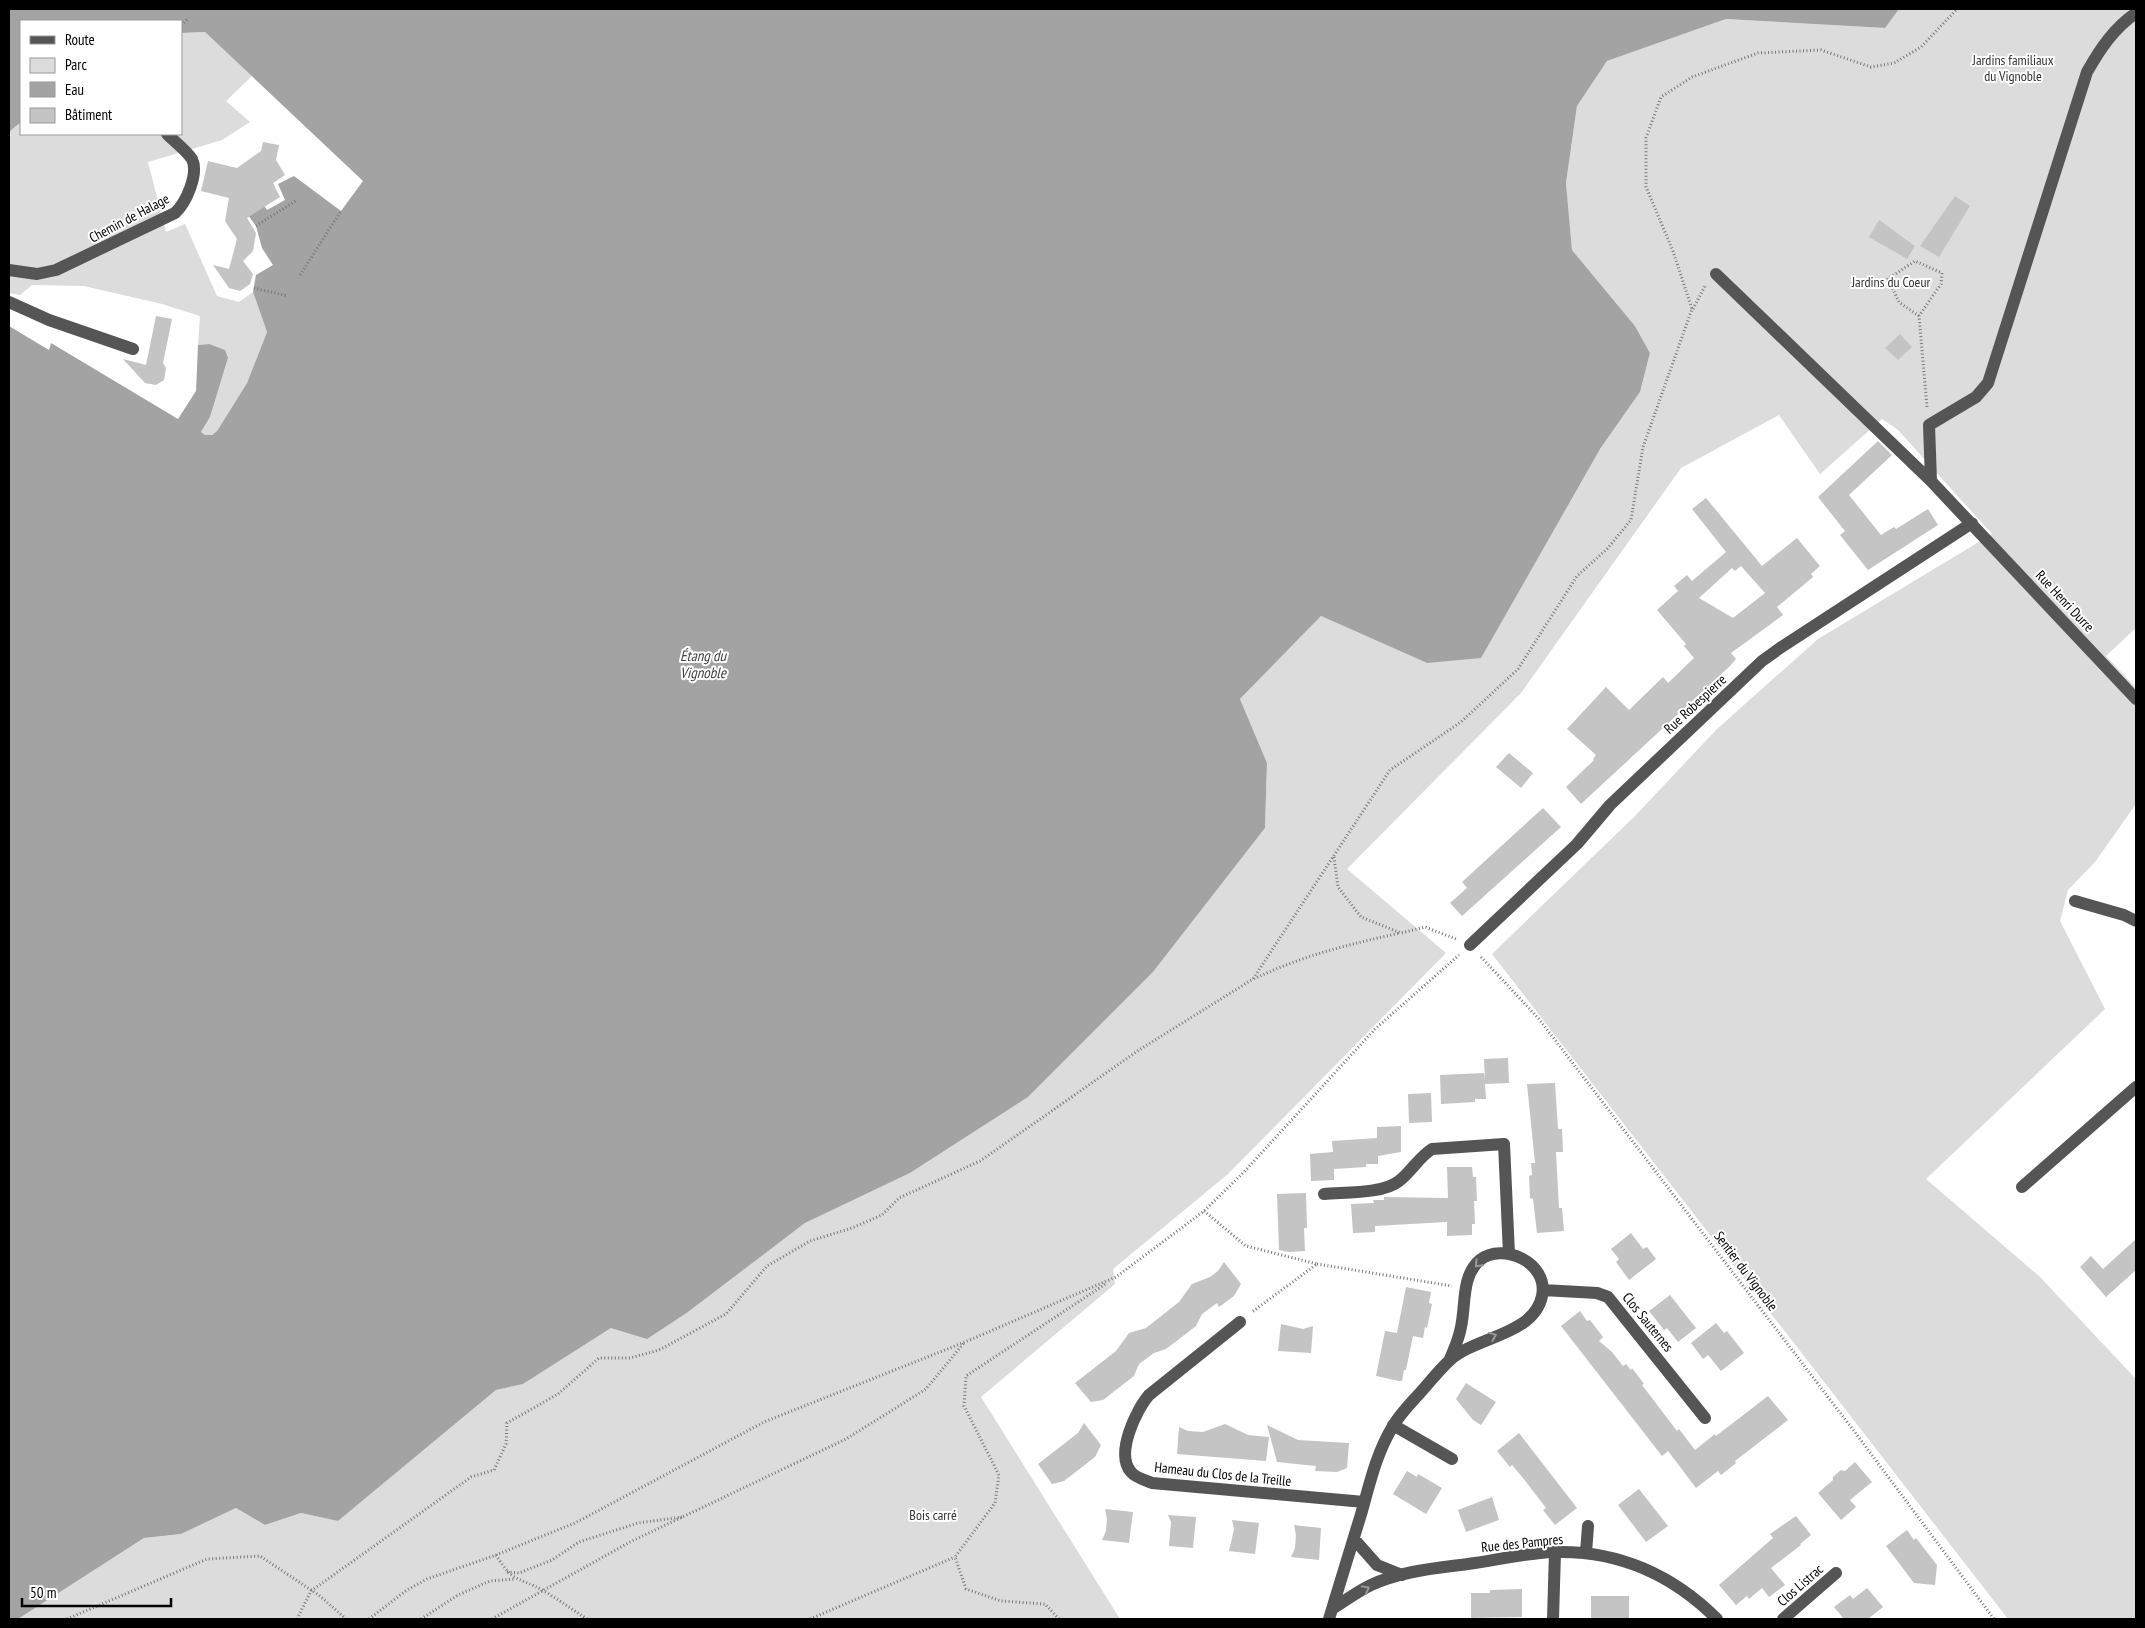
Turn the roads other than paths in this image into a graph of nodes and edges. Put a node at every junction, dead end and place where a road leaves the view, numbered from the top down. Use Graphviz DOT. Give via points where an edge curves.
graph roads {
  1 [pos="2136,13"];
  2 [pos="168,135"];
  3 [pos="9,270"];
  4 [pos="1716,274"];
  5 [pos="9,302"];
  6 [pos="133,348"];
  7 [pos="1931,480"];
  8 [pos="1972,523"];
  9 [pos="2136,699"];
  10 [pos="2075,901"];
  11 [pos="2136,922"];
  12 [pos="1470,945"];
  13 [pos="2136,1087"];
  14 [pos="2022,1187"];
  15 [pos="1324,1194"];
  16 [pos="1509,1254"];
  17 [pos="1543,1290"];
  18 [pos="1240,1322"];
  19 [pos="1450,1359"];
  20 [pos="1705,1418"];
  21 [pos="1393,1425"];
  22 [pos="1452,1459"];
  23 [pos="1364,1502"];
  24 [pos="1588,1526"];
  25 [pos="1354,1540"];
  26 [pos="1555,1552"];
  27 [pos="1586,1553"];
  28 [pos="1836,1573"];
  29 [pos="1402,1575"];
  30 [pos="1331,1614"];
  31 [pos="1553,1619"];
  32 [pos="1717,1619"];
  33 [pos="1784,1619"];
  1 -- 7 [label="street" via="2111,35 2087,72 1988,382 1976,397 1929,425"];
  2 -- 3 [label="street, Chemin de Halage" via="189,155 194,165 188,197 175,213 56,270 37,274"];
  4 -- 7 [label="street, Rue Henri Durre"];
  5 -- 6 [label="street" via="50,320"];
  7 -- 8 [label="street, Rue Henri Durre"];
  8 -- 9 [label="street, Rue Henri Durre"];
  8 -- 12 [label="street, Rue Robespierre" via="1762,661 1610,805 1569,852"];
  10 -- 11 [label="street" via="2124,915"];
  13 -- 14 [label="street"];
  15 -- 16 [label="street" via="1390,1188 1432,1149 1504,1144"];
  16 -- 17 [label="street" via="1538,1270"];
  16 -- 19 [label="street, one-way" via="1492,1254 1480,1260 1470,1274 1461,1328"];
  19 -- 17 [label="street, one-way" via="1523,1324 1538,1307"];
  17 -- 20 [label="street, Clos Sauternes" via="1596,1293 1608,1297"];
  18 -- 23 [label="street, Hameau du Clos de la Treille" via="1143,1402 1127,1442 1125,1458 1130,1472 1152,1483"];
  19 -- 21 [label="street, Rue des Pampres"];
  21 -- 22 [label="street"];
  21 -- 23 [label="street, Rue des Pampres" via="1381,1449"];
  23 -- 25 [label="street, Rue des Pampres"];
  24 -- 27 [label="street"];
  25 -- 29 [label="street" via="1377,1565"];
  25 -- 30 [label="street, Rue des Pampres"];
  26 -- 27 [label="street, Rue des Pampres"];
  26 -- 29 [label="street, Rue des Pampres"];
  26 -- 31 [label="street"];
  27 -- 32 [label="street, Rue des Pampres" via="1634,1563 1665,1578 1692,1596"];
  28 -- 33 [label="street, Clos Listrac"];
  30 -- 29 [label="street, Rue des Pampres, one-way" via="1370,1586"];
}
